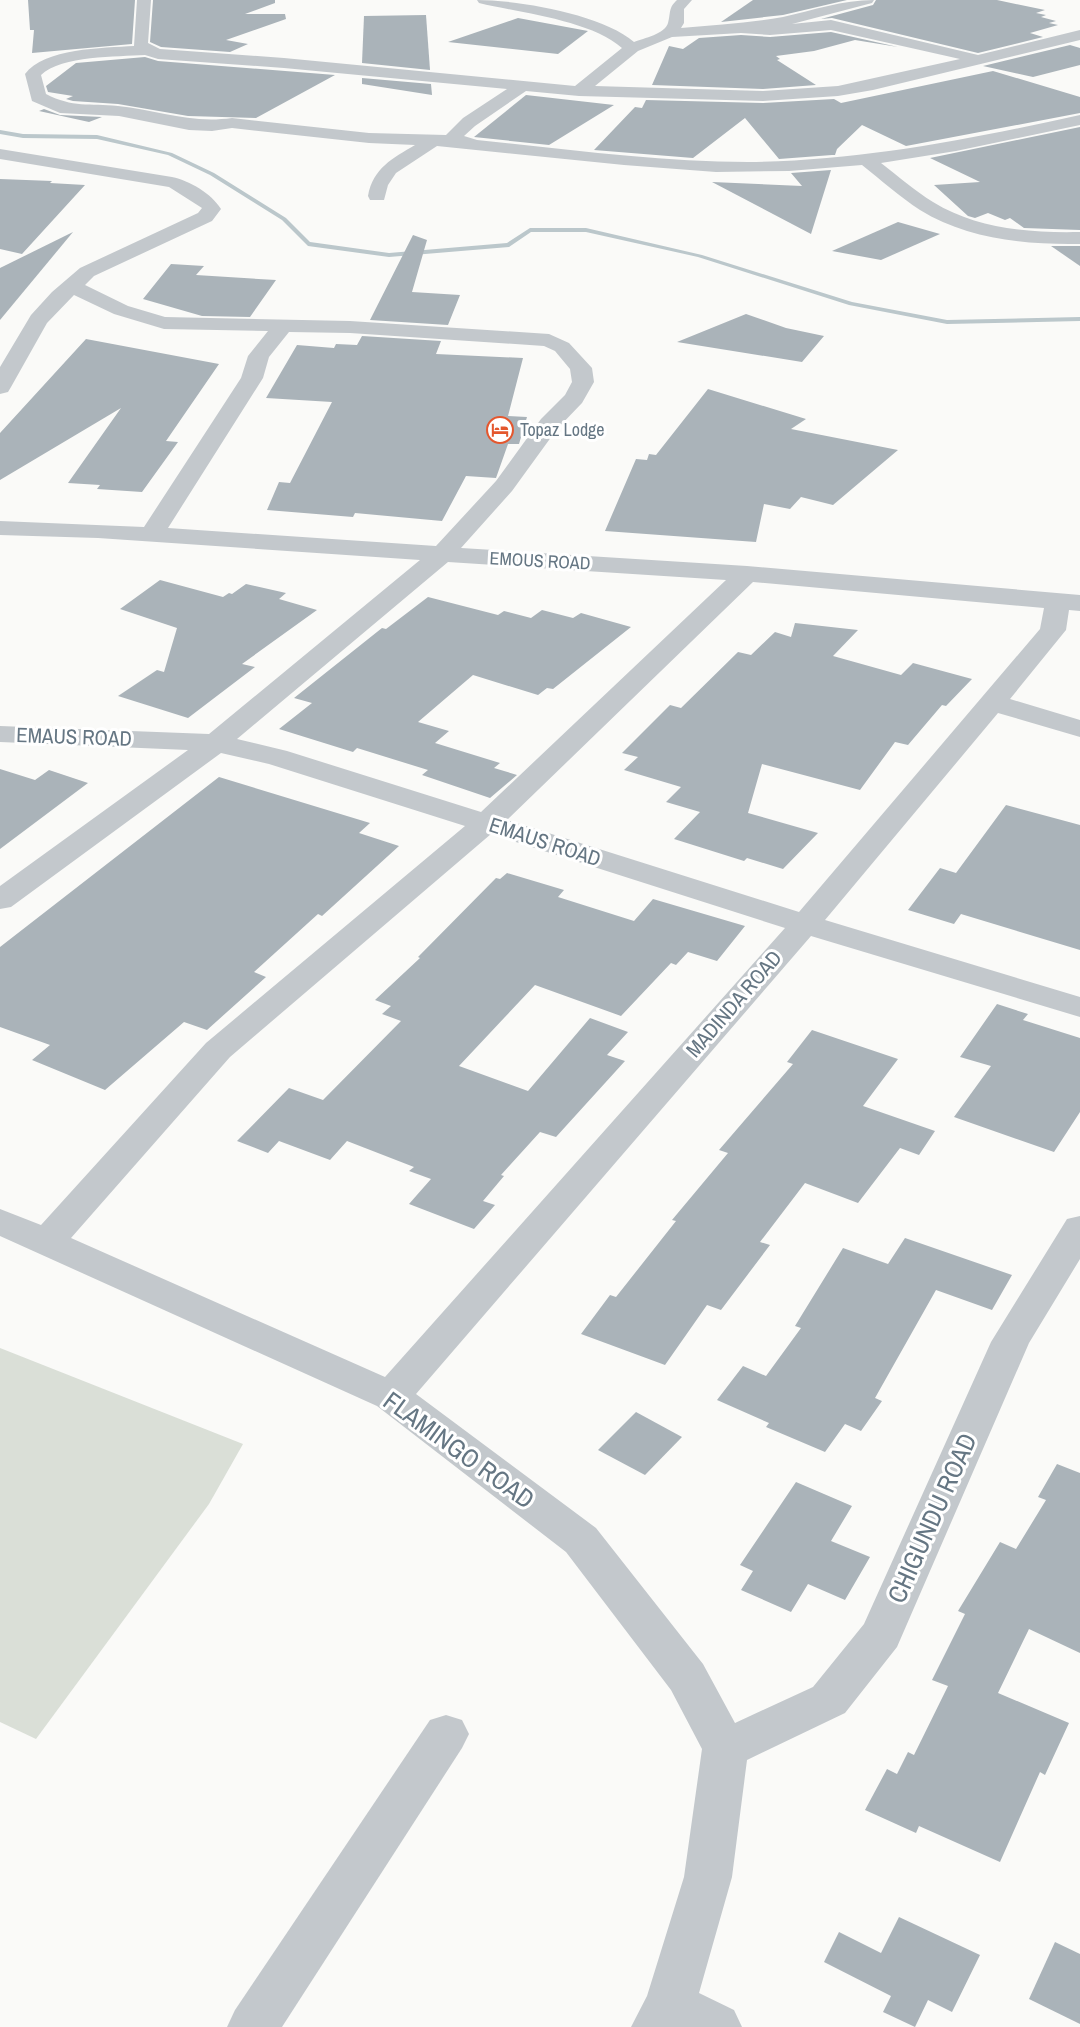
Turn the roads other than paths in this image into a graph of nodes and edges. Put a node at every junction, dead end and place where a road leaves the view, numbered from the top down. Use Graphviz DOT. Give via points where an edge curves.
graph roads {
  1 [pos="144,0"];
  2 [pos="484,0"];
  3 [pos="685,0"];
  4 [pos="867,0"];
  5 [pos="741,28"];
  6 [pos="670,33"];
  7 [pos="1080,35"];
  8 [pos="632,48"];
  9 [pos="146,50"];
  10 [pos="983,60"];
  11 [pos="522,86"];
  12 [pos="579,91"];
  13 [pos="1080,120"];
  14 [pos="432,141"];
  15 [pos="458,141"];
  16 [pos="0,154"];
  17 [pos="376,160"];
  18 [pos="401,160"];
  19 [pos="868,161"];
  20 [pos="377,196"];
  21 [pos="1080,237"];
  22 [pos="72,287"];
  23 [pos="282,327"];
  24 [pos="0,387"];
  25 [pos="0,528"];
  26 [pos="152,534"];
  27 [pos="441,555"];
  28 [pos="747,574"];
  29 [pos="1069,602"];
  30 [pos="992,702"];
  31 [pos="1080,729"];
  32 [pos="0,734"];
  33 [pos="216,743"];
  34 [pos="487,823"];
  35 [pos="0,900"];
  36 [pos="805,924"];
  37 [pos="1080,1007"];
  38 [pos="0,1221"];
  39 [pos="1080,1228"];
  40 [pos="47,1242"];
  41 [pos="391,1396"];
  42 [pos="446,1734"];
  43 [pos="725,1749"];
  44 [pos="664,2016"];
  45 [pos="253,2027"];
  46 [pos="717,2027"];
  1 -- 9 [label="street" via="140,44"];
  2 -- 8 [label="street" via="598,29"];
  3 -- 6 [label="street" via="677,8"];
  4 -- 5 [label="street" via="808,17"];
  5 -- 6 [label="street"];
  5 -- 10 [label="street" via="831,26"];
  6 -- 8 [label="street"];
  7 -- 10 [label="street"];
  8 -- 12 [label="street"];
  9 -- 11 [label="street" via="184,57"];
  9 -- 14 [label="street" via="87,55 45,64 33,74 35,91 56,107 119,111 181,125 207,127 232,123"];
  10 -- 12 [label="street" via="873,85 804,94 713,96"];
  11 -- 12 [label="street"];
  11 -- 15 [label="street" via="459,131 454,137"];
  13 -- 19 [label="street" via="982,143"];
  14 -- 15 [label="street"];
  14 -- 18 [label="street"];
  15 -- 19 [label="street" via="702,166"];
  16 -- 22 [label="street" via="172,182 212,209 205,217 87,272"];
  17 -- 18 [label="street"];
  18 -- 20 [label="street" via="380,179"];
  19 -- 21 [label="street" via="926,206 947,217 1011,234"];
  22 -- 23 [label="street" via="121,310 164,323"];
  22 -- 24 [label="street" via="41,312"];
  23 -- 26 [label="street" via="259,356 252,378"];
  23 -- 27 [label="street" via="350,327 549,340 562,347 581,368 583,382 574,398 549,424 504,486"];
  25 -- 26 [label="street, EMOUS ROAD"];
  26 -- 27 [label="street, EMOUS ROAD"];
  27 -- 28 [label="street, EMOUS ROAD"];
  27 -- 33 [label="street"];
  28 -- 29 [label="street, EMOUS ROAD"];
  28 -- 34 [label="street"];
  29 -- 30 [label="street, MADINDA ROAD" via="1053,630"];
  30 -- 31 [label="street"];
  30 -- 36 [label="street, MADINDA ROAD"];
  32 -- 33 [label="street, EMAUS ROAD"];
  33 -- 34 [label="street, EMAUS ROAD" via="277,757"];
  33 -- 35 [label="street"];
  34 -- 36 [label="street, EMAUS ROAD"];
  34 -- 40 [label="street" via="218,1050"];
  36 -- 37 [label="street, EMAUS ROAD"];
  36 -- 41 [label="street, MADINDA ROAD"];
  38 -- 40 [label="street, FLAMINGO ROAD"];
  39 -- 43 [label="street, CHIGUNDU ROAD" via="1010,1342 881,1634 829,1700"];
  40 -- 41 [label="street, FLAMINGO ROAD"];
  41 -- 43 [label="street, FLAMINGO ROAD" via="581,1540 687,1677"];
  42 -- 45 [label="street"];
  43 -- 44 [label="street" via="708,1877"];
  44 -- 46 [label="street"];
}
